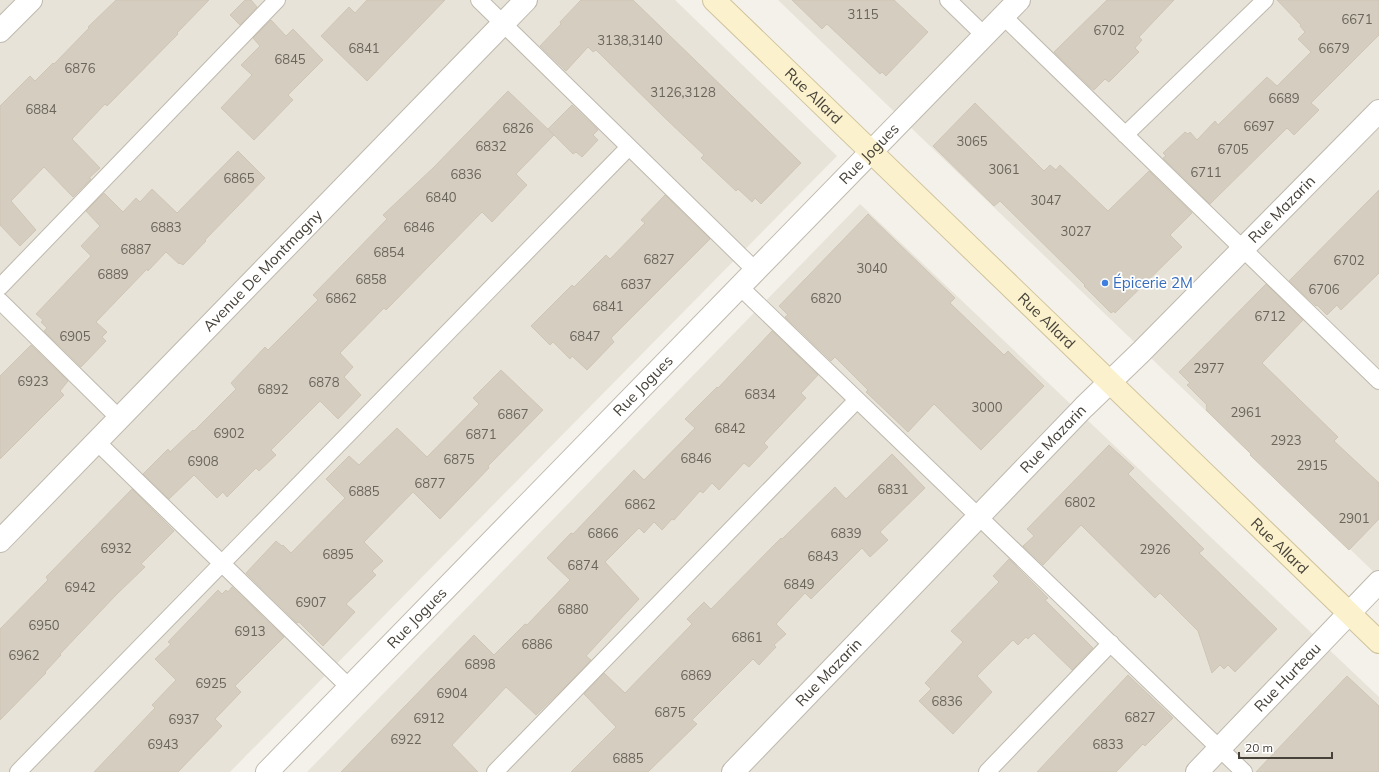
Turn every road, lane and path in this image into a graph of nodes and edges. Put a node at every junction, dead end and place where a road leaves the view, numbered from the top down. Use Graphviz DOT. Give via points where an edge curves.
graph roads {
  1 [pos="31,0"];
  2 [pos="277,0"];
  3 [pos="479,0"];
  4 [pos="526,0"];
  5 [pos="714,0"];
  6 [pos="948,0"];
  7 [pos="1018,0"];
  8 [pos="1265,0"];
  9 [pos="1003,16"];
  10 [pos="504,23"];
  11 [pos="0,31"];
  12 [pos="984,35"];
  13 [pos="1379,111"];
  14 [pos="1125,134"];
  15 [pos="630,147"];
  16 [pos="871,151"];
  17 [pos="1242,248"];
  18 [pos="755,270"];
  19 [pos="739,286"];
  20 [pos="0,287"];
  21 [pos="0,301"];
  22 [pos="1376,372"];
  23 [pos="1110,382"];
  24 [pos="857,400"];
  25 [pos="119,418"];
  26 [pos="97,442"];
  27 [pos="978,517"];
  28 [pos="0,541"];
  29 [pos="221,563"];
  30 [pos="1379,582"];
  31 [pos="1349,613"];
  32 [pos="1379,642"];
  33 [pos="1111,643"];
  34 [pos="349,687"];
  35 [pos="1220,748"];
  36 [pos="18,772"];
  37 [pos="267,772"];
  38 [pos="495,772"];
  39 [pos="733,772"];
  40 [pos="987,772"];
  41 [pos="1197,772"];
  42 [pos="1244,772"];
  1 -- 11 [label="street"];
  2 -- 20 [label="lane"];
  3 -- 10 [label="lane"];
  4 -- 10 [label="street, Avenue De Montmagny"];
  5 -- 16 [label="street, Rue Allard"];
  6 -- 12 [label="lane"];
  7 -- 9 [label="street, Rue Jogues"];
  8 -- 14 [label="lane"];
  9 -- 12 [label="street, Rue Jogues"];
  9 -- 14 [label="lane"];
  10 -- 15 [label="lane"];
  10 -- 25 [label="street, Avenue De Montmagny"];
  12 -- 16 [label="street, Rue Jogues"];
  13 -- 17 [label="street, Rue Mazarin"];
  14 -- 17 [label="lane"];
  15 -- 18 [label="lane"];
  15 -- 29 [label="lane"];
  16 -- 18 [label="street, Rue Jogues"];
  16 -- 23 [label="street, Rue Allard"];
  17 -- 22 [label="lane"];
  17 -- 23 [label="street, Rue Mazarin"];
  18 -- 19 [label="street, Rue Jogues"];
  19 -- 24 [label="lane"];
  19 -- 34 [label="street, Rue Jogues"];
  21 -- 25 [label="lane"];
  23 -- 27 [label="street, Rue Mazarin"];
  23 -- 31 [label="street, Rue Allard"];
  24 -- 27 [label="lane"];
  24 -- 38 [label="lane"];
  25 -- 26 [label="street, Avenue De Montmagny"];
  26 -- 28 [label="street, Avenue De Montmagny"];
  26 -- 29 [label="lane"];
  27 -- 33 [label="lane"];
  27 -- 39 [label="street, Rue Mazarin"];
  29 -- 34 [label="lane"];
  29 -- 36 [label="lane"];
  30 -- 31 [label="street, Rue Hurteau"];
  31 -- 32 [label="street, Rue Allard"];
  31 -- 35 [label="street, Rue Hurteau"];
  33 -- 35 [label="lane"];
  33 -- 40 [label="lane"];
  34 -- 37 [label="street, Rue Jogues"];
  35 -- 41 [label="street, Rue Hurteau"];
  35 -- 42 [label="lane"];
}
